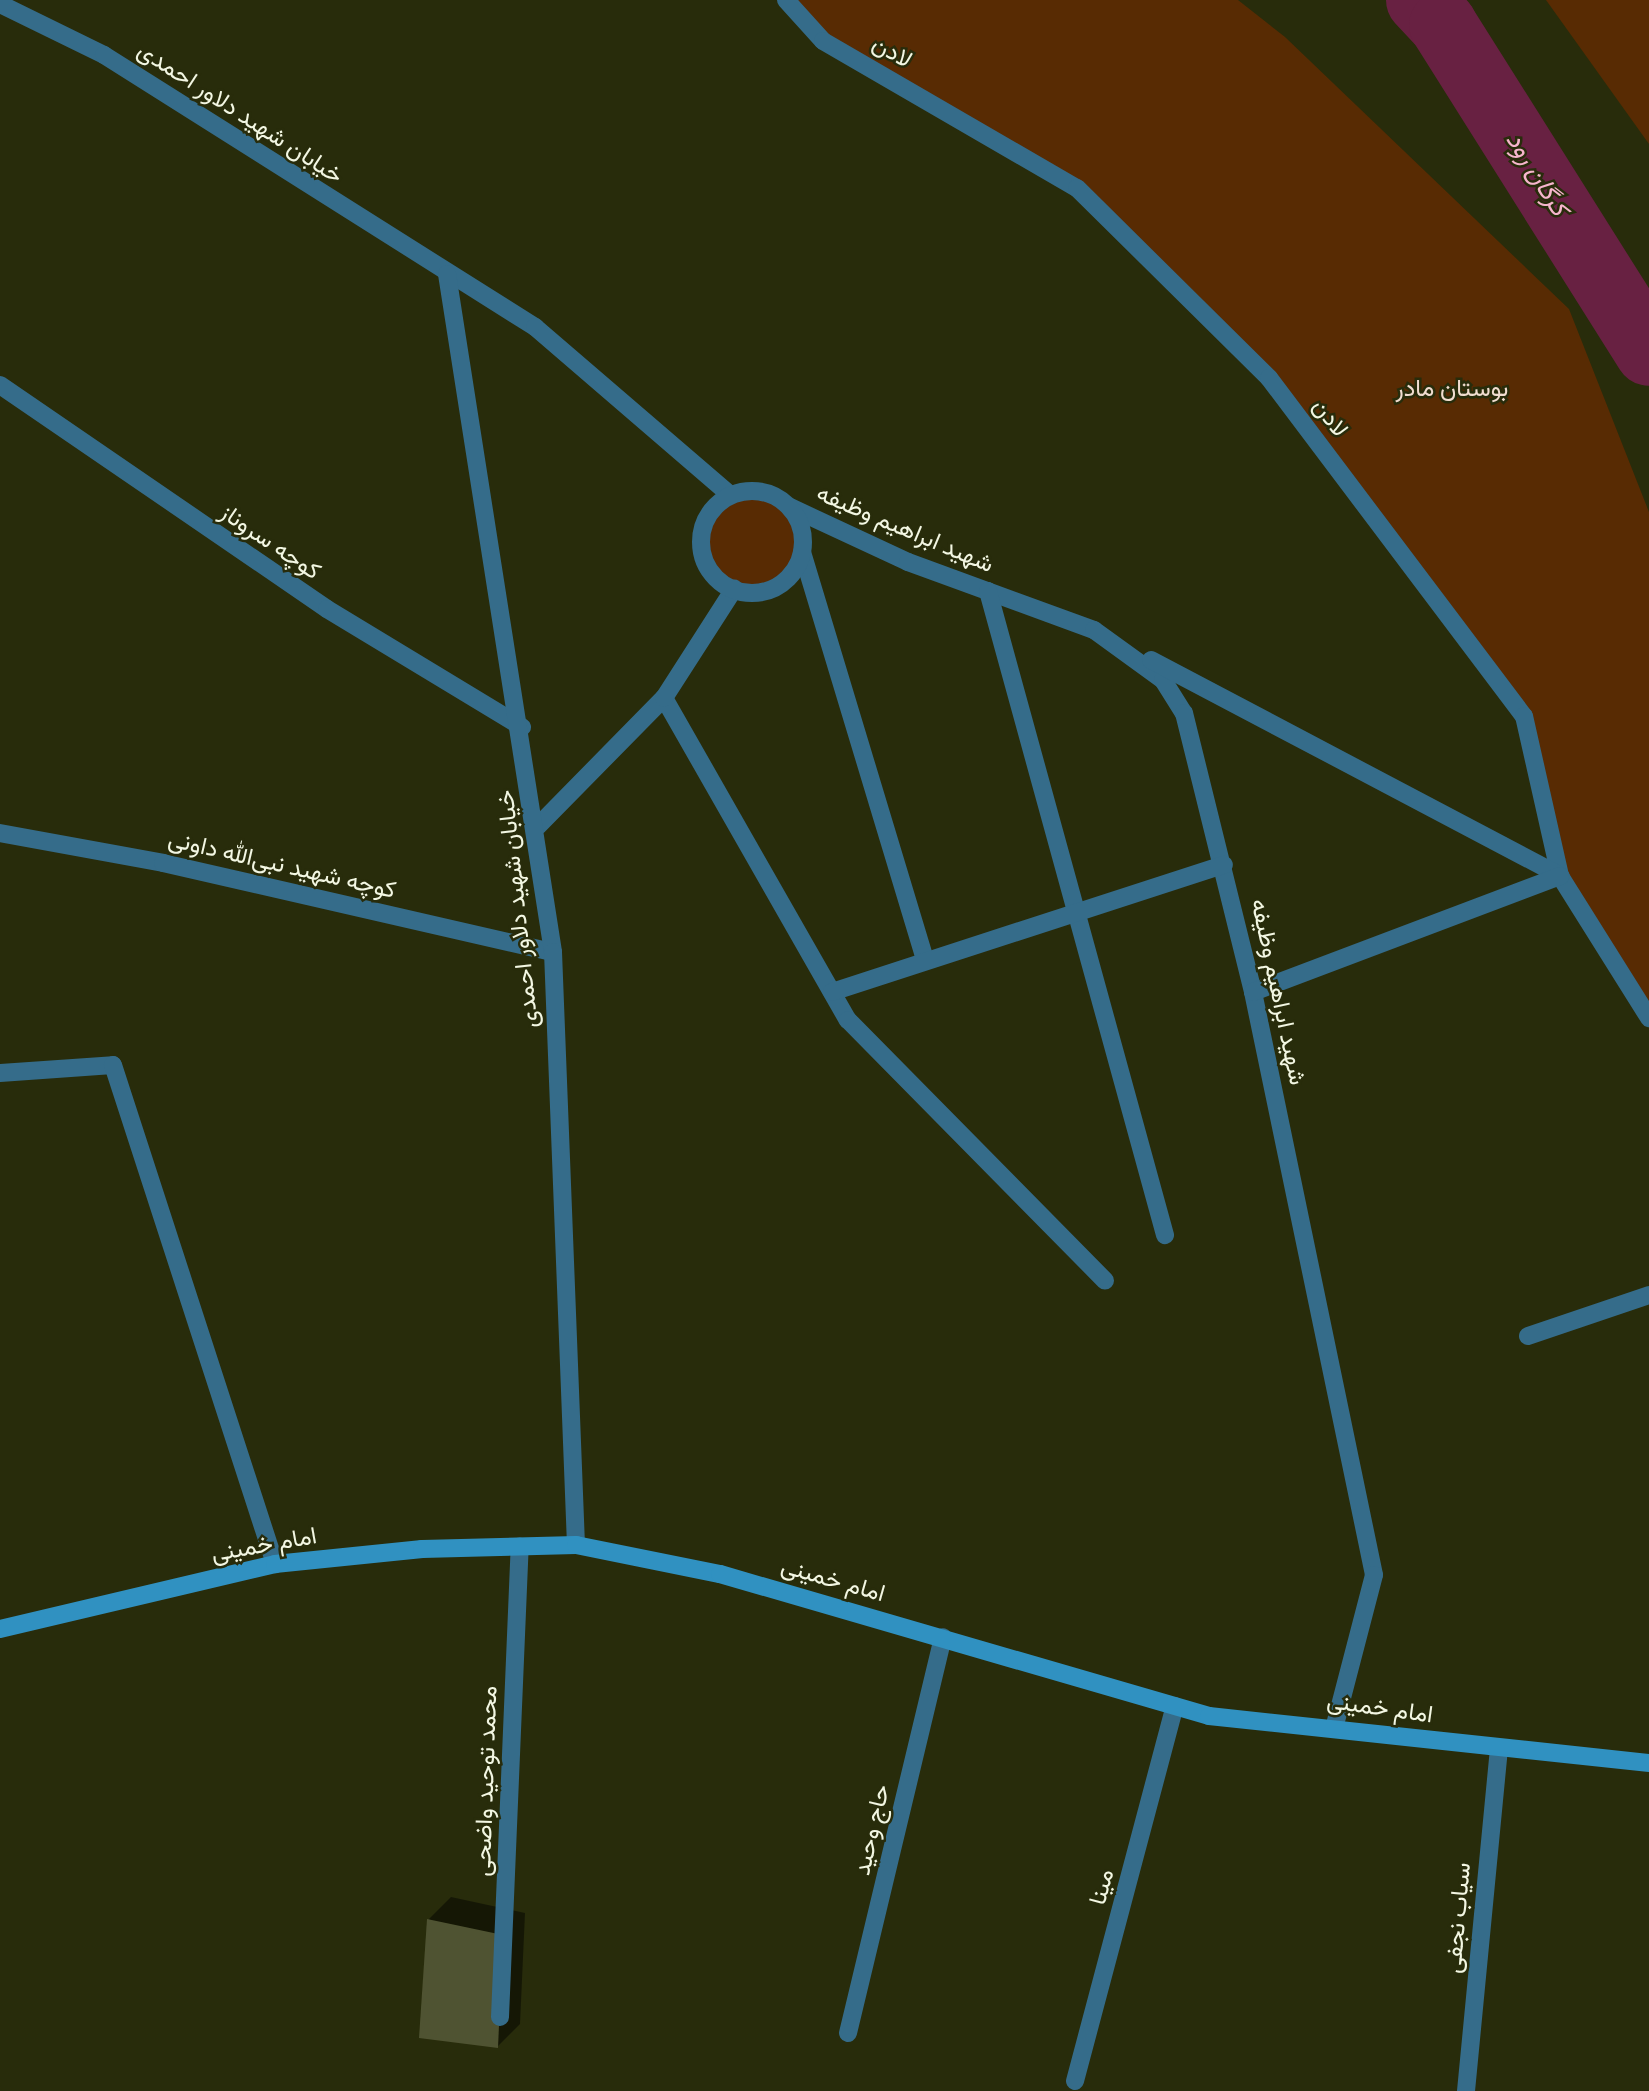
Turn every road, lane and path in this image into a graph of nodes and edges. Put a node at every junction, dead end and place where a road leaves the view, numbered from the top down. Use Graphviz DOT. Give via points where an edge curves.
graph roads {
  1 [pos="786,0"];
  2 [pos="0,5"];
  3 [pos="447,274"];
  4 [pos="0,385"];
  5 [pos="730,495"];
  6 [pos="790,507"];
  7 [pos="802,552"];
  8 [pos="734,589"];
  9 [pos="988,591"];
  10 [pos="1094,630"];
  11 [pos="664,698"];
  12 [pos="522,727"];
  13 [pos="538,826"];
  14 [pos="0,833"];
  15 [pos="1224,865"];
  16 [pos="1560,876"];
  17 [pos="1076,913"];
  18 [pos="553,952"];
  19 [pos="925,960"];
  20 [pos="832,992"];
  21 [pos="1252,992"];
  22 [pos="1649,1018"];
  23 [pos="0,1073"];
  24 [pos="1165,1235"];
  25 [pos="1105,1281"];
  26 [pos="1649,1295"];
  27 [pos="1528,1336"];
  28 [pos="576,1545"];
  29 [pos="520,1546"];
  30 [pos="275,1564"];
  31 [pos="0,1629"];
  32 [pos="943,1637"];
  33 [pos="1175,1706"];
  34 [pos="1335,1725"];
  35 [pos="1499,1750"];
  36 [pos="1649,1763"];
  37 [pos="500,2017"];
  38 [pos="848,2034"];
  39 [pos="1075,2081"];
  40 [pos="1466,2091"];
  1 -- 16 [label="street, لادن" via="823,41 1077,188 1269,378 1524,716"];
  2 -- 3 [label="street, خیابان شهید دلاور احمدی" via="104,55"];
  3 -- 5 [label="street, خیابان شهید دلاور احمدی" via="536,327"];
  3 -- 12 [label="street, خیابان شهید دلاور احمدی"];
  4 -- 12 [label="street, کوچه سروناز" via="327,609"];
  5 -- 6 [label="street" via="761,491"];
  5 -- 8 [label="street" via="706,518 701,550 712,573"];
  6 -- 7 [label="street" via="803,536"];
  6 -- 9 [label="street, شهید ابراهیم وظیفه"];
  7 -- 8 [label="street" via="795,569 768,590"];
  7 -- 19 [label="street"];
  8 -- 11 [label="street"];
  9 -- 10 [label="street, شهید ابراهیم وظیفه"];
  9 -- 17 [label="street"];
  10 -- 15 [label="street, شهید ابراهیم وظیفه" via="1163,680 1184,713"];
  10 -- 16 [label="street"];
  11 -- 13 [label="street"];
  11 -- 20 [label="street"];
  12 -- 13 [label="street, خیابان شهید دلاور احمدی"];
  13 -- 18 [label="street, خیابان شهید دلاور احمدی"];
  14 -- 18 [label="street, کوچه شهید نبی‌الله داونی" via="163,863"];
  15 -- 17 [label="street"];
  15 -- 21 [label="street, شهید ابراهیم وظیفه"];
  16 -- 21 [label="street"];
  16 -- 22 [label="street, لادن"];
  17 -- 19 [label="street"];
  17 -- 24 [label="street"];
  18 -- 28 [label="street, خیابان شهید دلاور احمدی"];
  19 -- 20 [label="street"];
  20 -- 25 [label="street" via="848,1020"];
  21 -- 34 [label="street, شهید ابراهیم وظیفه" via="1374,1575"];
  23 -- 30 [label="street" via="113,1065"];
  26 -- 27 [label="street"];
  28 -- 29 [label="main road, امام خمینی"];
  28 -- 32 [label="main road, امام خمینی" via="720,1574"];
  29 -- 30 [label="main road, امام خمینی"];
  29 -- 37 [label="street, محمد توحید واضحی"];
  30 -- 31 [label="main road, امام خمینی"];
  32 -- 33 [label="main road, امام خمینی"];
  32 -- 38 [label="street, حاج وحید"];
  33 -- 34 [label="main road, امام خمینی" via="1209,1716"];
  33 -- 39 [label="street, مینا"];
  34 -- 35 [label="main road, امام خمینی"];
  35 -- 36 [label="main road, امام خمینی"];
  35 -- 40 [label="street, سیاب نجفی"];
}
